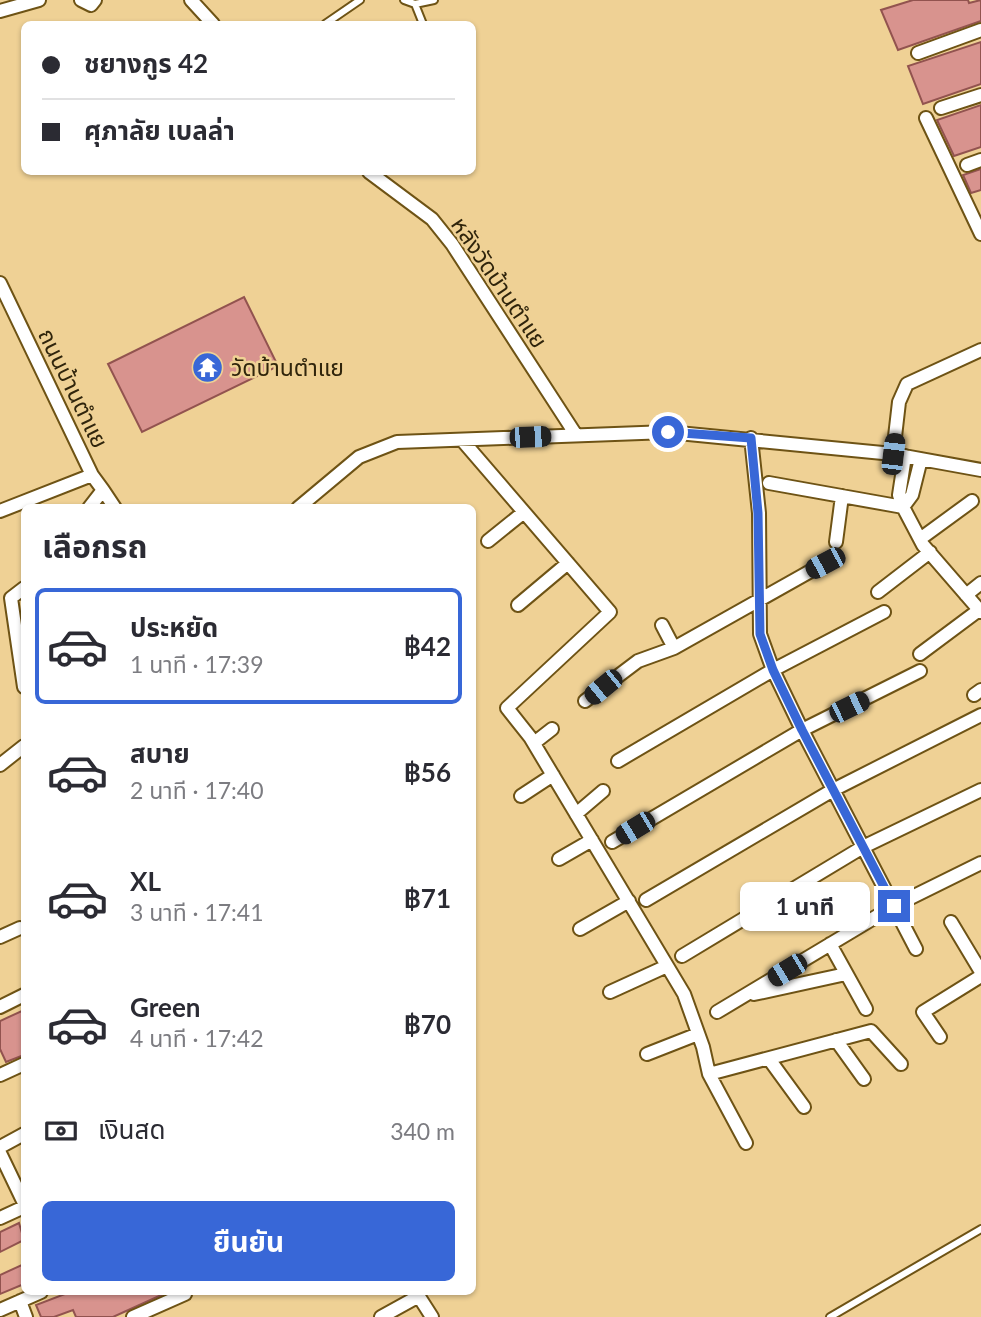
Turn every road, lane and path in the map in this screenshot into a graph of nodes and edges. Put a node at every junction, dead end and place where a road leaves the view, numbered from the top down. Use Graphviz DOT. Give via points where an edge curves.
graph roads {
  1 [pos="39,0"];
  2 [pos="81,0"];
  3 [pos="95,0"];
  4 [pos="191,0"];
  5 [pos="360,0"];
  6 [pos="404,0"];
  7 [pos="434,0"];
  8 [pos="415,4"];
  9 [pos="0,11"];
  10 [pos="210,21"];
  11 [pos="330,21"];
  12 [pos="422,21"];
  13 [pos="981,30"];
  14 [pos="918,53"];
  15 [pos="981,94"];
  16 [pos="941,108"];
  17 [pos="926,118"];
  18 [pos="981,160"];
  19 [pos="967,165"];
  20 [pos="373,175"];
  21 [pos="981,234"];
  22 [pos="0,283"];
  23 [pos="981,350"];
  24 [pos="576,435"];
  25 [pos="751,438"];
  26 [pos="462,440"];
  27 [pos="899,455"];
  28 [pos="921,459"];
  29 [pos="981,470"];
  30 [pos="92,475"];
  31 [pos="769,483"];
  32 [pos="103,490"];
  33 [pos="842,496"];
  34 [pos="972,501"];
  35 [pos="92,504"];
  36 [pos="112,504"];
  37 [pos="303,504"];
  38 [pos="904,507"];
  39 [pos="0,511"];
  40 [pos="524,512"];
  41 [pos="920,539"];
  42 [pos="488,541"];
  43 [pos="836,542"];
  44 [pos="930,552"];
  45 [pos="568,563"];
  46 [pos="825,563"];
  47 [pos="981,583"];
  48 [pos="878,592"];
  49 [pos="966,595"];
  50 [pos="6,598"];
  51 [pos="760,598"];
  52 [pos="519,606"];
  53 [pos="980,611"];
  54 [pos="884,612"];
  55 [pos="662,625"];
  56 [pos="674,649"];
  57 [pos="920,654"];
  58 [pos="773,670"];
  59 [pos="920,671"];
  60 [pos="21,672"];
  61 [pos="585,701"];
  62 [pos="981,715"];
  63 [pos="552,729"];
  64 [pos="802,730"];
  65 [pos="534,743"];
  66 [pos="21,749"];
  67 [pos="618,761"];
  68 [pos="0,765"];
  69 [pos="553,775"];
  70 [pos="833,790"];
  71 [pos="981,790"];
  72 [pos="603,791"];
  73 [pos="521,796"];
  74 [pos="576,814"];
  75 [pos="592,839"];
  76 [pos="612,842"];
  77 [pos="863,847"];
  78 [pos="559,859"];
  79 [pos="981,863"];
  80 [pos="646,900"];
  81 [pos="629,901"];
  82 [pos="894,906"];
  83 [pos="951,922"];
  84 [pos="20,929"];
  85 [pos="580,929"];
  86 [pos="0,937"];
  87 [pos="830,944"];
  88 [pos="916,949"];
  89 [pos="682,956"];
  90 [pos="667,966"];
  91 [pos="846,974"];
  92 [pos="981,974"];
  93 [pos="610,992"];
  94 [pos="21,996"];
  95 [pos="744,996"];
  96 [pos="0,1007"];
  97 [pos="866,1009"];
  98 [pos="717,1012"];
  99 [pos="698,1034"];
  100 [pos="940,1037"];
  101 [pos="836,1040"];
  102 [pos="647,1054"];
  103 [pos="769,1059"];
  104 [pos="901,1063"];
  105 [pos="21,1065"];
  106 [pos="709,1074"];
  107 [pos="0,1075"];
  108 [pos="864,1079"];
  109 [pos="804,1107"];
  110 [pos="21,1136"];
  111 [pos="746,1143"];
  112 [pos="0,1147"];
  113 [pos="0,1153"];
  114 [pos="21,1198"];
  115 [pos="21,1207"];
  116 [pos="0,1218"];
  117 [pos="981,1229"];
  118 [pos="34,1295"];
  119 [pos="183,1295"];
  120 [pos="415,1295"];
  121 [pos="418,1295"];
  122 [pos="20,1301"];
  123 [pos="0,1310"];
  124 [pos="26,1317"];
  125 [pos="133,1317"];
  126 [pos="381,1317"];
  127 [pos="432,1317"];
  128 [pos="830,1317"];
  1 -- 9 [label="street"];
  2 -- 3 [label="street" via="91,5"];
  4 -- 10 [label="street"];
  5 -- 11 [label="lane"];
  6 -- 8 [label="lane"];
  7 -- 8 [label="lane"];
  8 -- 12 [label="lane"];
  13 -- 14 [label="street"];
  15 -- 16 [label="street"];
  17 -- 21 [label="street"];
  18 -- 19 [label="street"];
  20 -- 24 [label="street, หลังวัดบ้านตำแย" via="432,219 452,244"];
  22 -- 30 [label="street, ถนนบ้านตำแย"];
  23 -- 27 [label="street" via="907,384 899,402"];
  24 -- 25 [label="street" via="668,432"];
  24 -- 26 [label="street"];
  25 -- 27 [label="street"];
  25 -- 51 [label="street"];
  26 -- 37 [label="street" via="397,442 359,457"];
  26 -- 40 [label="street"];
  27 -- 28 [label="street"];
  27 -- 38 [label="street" via="899,495"];
  28 -- 29 [label="street"];
  28 -- 38 [label="street" via="912,495"];
  30 -- 32 [label="street, ถนนบ้านตำแย"];
  30 -- 39 [label="street"];
  31 -- 33 [label="street"];
  32 -- 35 [label="street"];
  32 -- 36 [label="street, ถนนบ้านตำแย"];
  33 -- 38 [label="street"];
  33 -- 43 [label="street"];
  34 -- 41 [label="street"];
  38 -- 41 [label="street"];
  40 -- 42 [label="street"];
  40 -- 45 [label="street"];
  41 -- 44 [label="street"];
  44 -- 48 [label="street"];
  44 -- 49 [label="street"];
  45 -- 52 [label="street"];
  45 -- 65 [label="street" via="610,612 507,708"];
  46 -- 51 [label="street"];
  47 -- 49 [label="street"];
  49 -- 53 [label="street"];
  50 -- 60 [label="street"];
  51 -- 56 [label="street"];
  51 -- 58 [label="street" via="760,634"];
  53 -- 57 [label="street"];
  54 -- 58 [label="street"];
  55 -- 56 [label="street"];
  56 -- 61 [label="street" via="638,661"];
  58 -- 64 [label="street"];
  58 -- 67 [label="street"];
  59 -- 64 [label="street"];
  62 -- 70 [label="street"];
  63 -- 65 [label="street"];
  64 -- 70 [label="street"];
  64 -- 76 [label="street"];
  65 -- 69 [label="street"];
  66 -- 68 [label="street"];
  69 -- 73 [label="street"];
  69 -- 74 [label="street"];
  70 -- 77 [label="street"];
  70 -- 80 [label="street"];
  71 -- 77 [label="street"];
  72 -- 74 [label="street"];
  74 -- 75 [label="street"];
  75 -- 78 [label="street"];
  75 -- 81 [label="street"];
  77 -- 82 [label="street"];
  77 -- 89 [label="street"];
  79 -- 82 [label="street"];
  81 -- 85 [label="street"];
  81 -- 90 [label="street"];
  82 -- 87 [label="street"];
  82 -- 88 [label="street"];
  83 -- 92 [label="street"];
  84 -- 86 [label="street"];
  87 -- 91 [label="street"];
  87 -- 95 [label="street"];
  90 -- 93 [label="street"];
  90 -- 99 [label="street" via="684,994"];
  91 -- 95 [label="street"];
  91 -- 97 [label="street"];
  92 -- 100 [label="street" via="923,1012"];
  94 -- 96 [label="street"];
  95 -- 98 [label="street"];
  99 -- 102 [label="street"];
  99 -- 106 [label="street"];
  101 -- 103 [label="street"];
  101 -- 104 [label="street" via="871,1031"];
  101 -- 108 [label="street"];
  103 -- 106 [label="street"];
  103 -- 109 [label="street"];
  105 -- 107 [label="street"];
  106 -- 111 [label="street"];
  110 -- 112 [label="street"];
  113 -- 114 [label="street"];
  115 -- 116 [label="street"];
  117 -- 128 [label="lane"];
  118 -- 122 [label="street"];
  119 -- 125 [label="street"];
  120 -- 126 [label="street"];
  121 -- 127 [label="street"];
  122 -- 123 [label="street"];
  122 -- 124 [label="street"];
}
